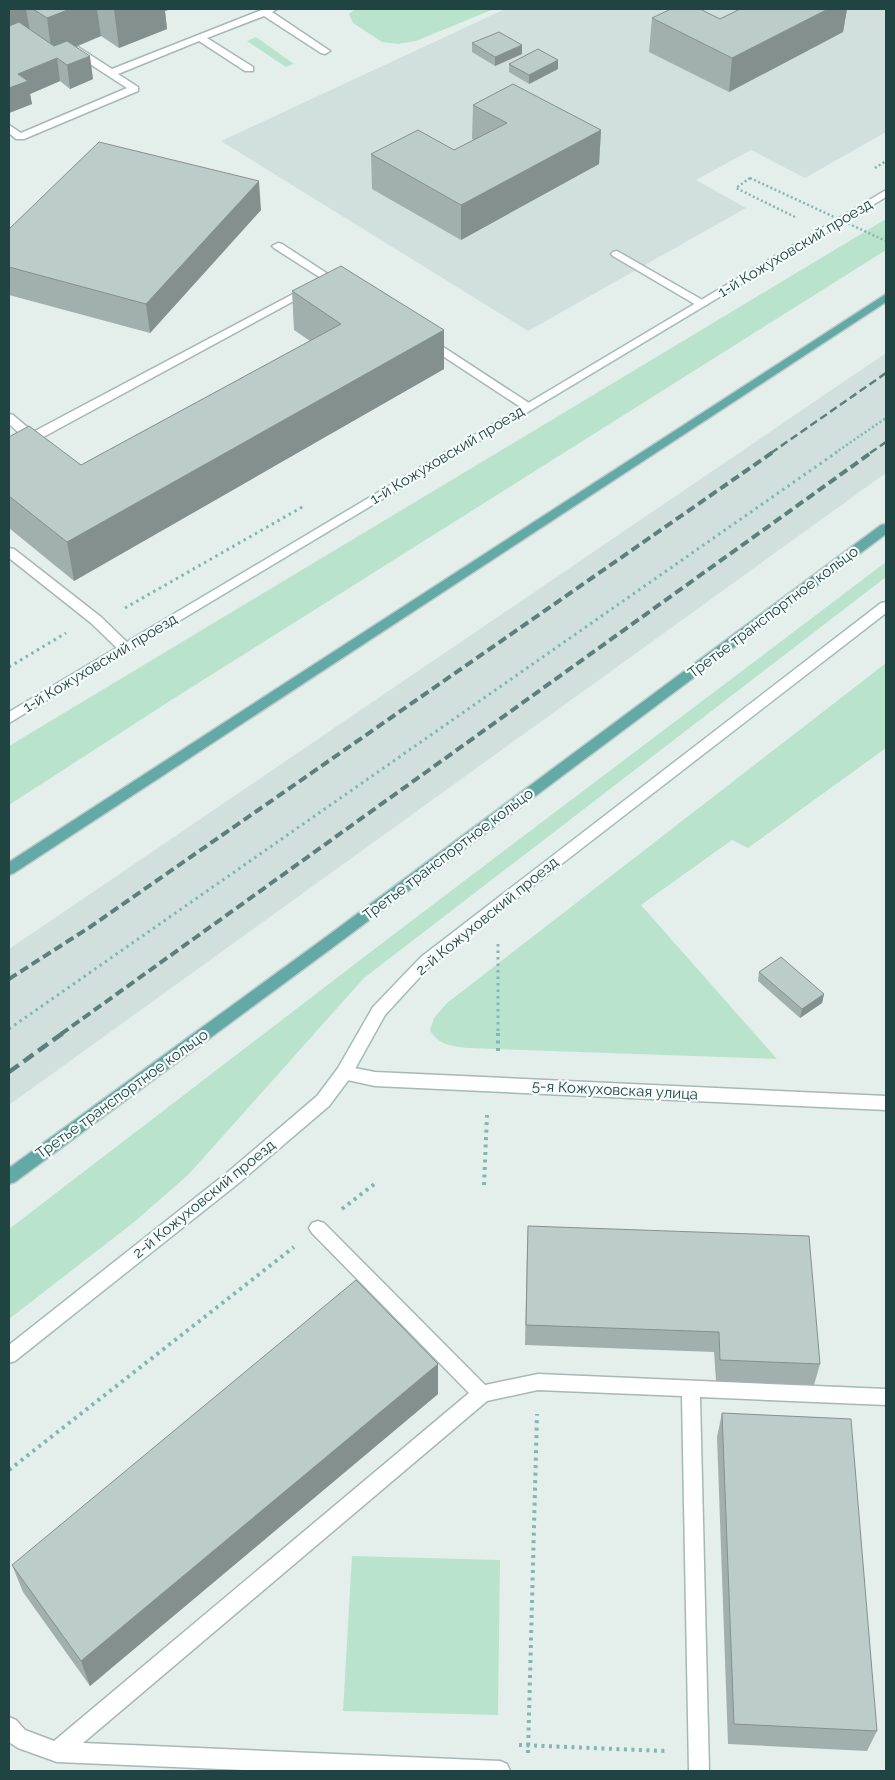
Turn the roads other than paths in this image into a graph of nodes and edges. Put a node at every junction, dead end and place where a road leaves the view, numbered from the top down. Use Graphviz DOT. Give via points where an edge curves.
graph roads {
  1 [pos="269,10"];
  2 [pos="199,37"];
  3 [pos="72,48"];
  4 [pos="325,50"];
  5 [pos="249,69"];
  6 [pos="111,73"];
  7 [pos="9,128"];
  8 [pos="886,193"];
  9 [pos="278,246"];
  10 [pos="617,254"];
  11 [pos="886,297"];
  12 [pos="702,304"];
  13 [pos="420,338"];
  14 [pos="529,407"];
  15 [pos="9,418"];
  16 [pos="32,438"];
  17 [pos="16,446"];
  18 [pos="886,528"];
  19 [pos="9,552"];
  20 [pos="886,606"];
  21 [pos="125,648"];
  22 [pos="9,718"];
  23 [pos="9,869"];
  24 [pos="344,1073"];
  25 [pos="886,1103"];
  26 [pos="9,1177"];
  27 [pos="318,1228"];
  28 [pos="9,1355"];
  29 [pos="691,1389"];
  30 [pos="482,1394"];
  31 [pos="886,1397"];
  32 [pos="9,1726"];
  33 [pos="57,1752"];
  34 [pos="500,1771"];
  35 [pos="699,1771"];
  1 -- 2 [label="street"];
  1 -- 4 [label="street"];
  2 -- 5 [label="street"];
  2 -- 6 [label="street"];
  3 -- 6 [label="street"];
  6 -- 7 [label="street" via="134,89 20,137"];
  8 -- 12 [label="street, 1-й Кожуховский проезд"];
  9 -- 16 [label="street" via="332,281"];
  10 -- 12 [label="street"];
  11 -- 23 [label="main road"];
  12 -- 14 [label="street, 1-й Кожуховский проезд"];
  13 -- 14 [label="street"];
  14 -- 21 [label="street, 1-й Кожуховский проезд"];
  15 -- 16 [label="street"];
  16 -- 17 [label="street"];
  18 -- 26 [label="main road, Третье транспортное кольцо"];
  19 -- 21 [label="street" via="96,620"];
  20 -- 24 [label="street, 2-й Кожуховский проезд" via="426,961 379,1011"];
  21 -- 22 [label="street, 1-й Кожуховский проезд"];
  24 -- 25 [label="street, 5-я Кожуховская улица" via="375,1079"];
  24 -- 28 [label="street, 2-й Кожуховский проезд" via="323,1101 234,1177"];
  27 -- 30 [label="street"];
  29 -- 30 [label="street" via="538,1382"];
  29 -- 31 [label="street"];
  29 -- 35 [label="street"];
  30 -- 33 [label="street"];
  32 -- 33 [label="street" via="18,1738"];
  33 -- 34 [label="street"];
}
